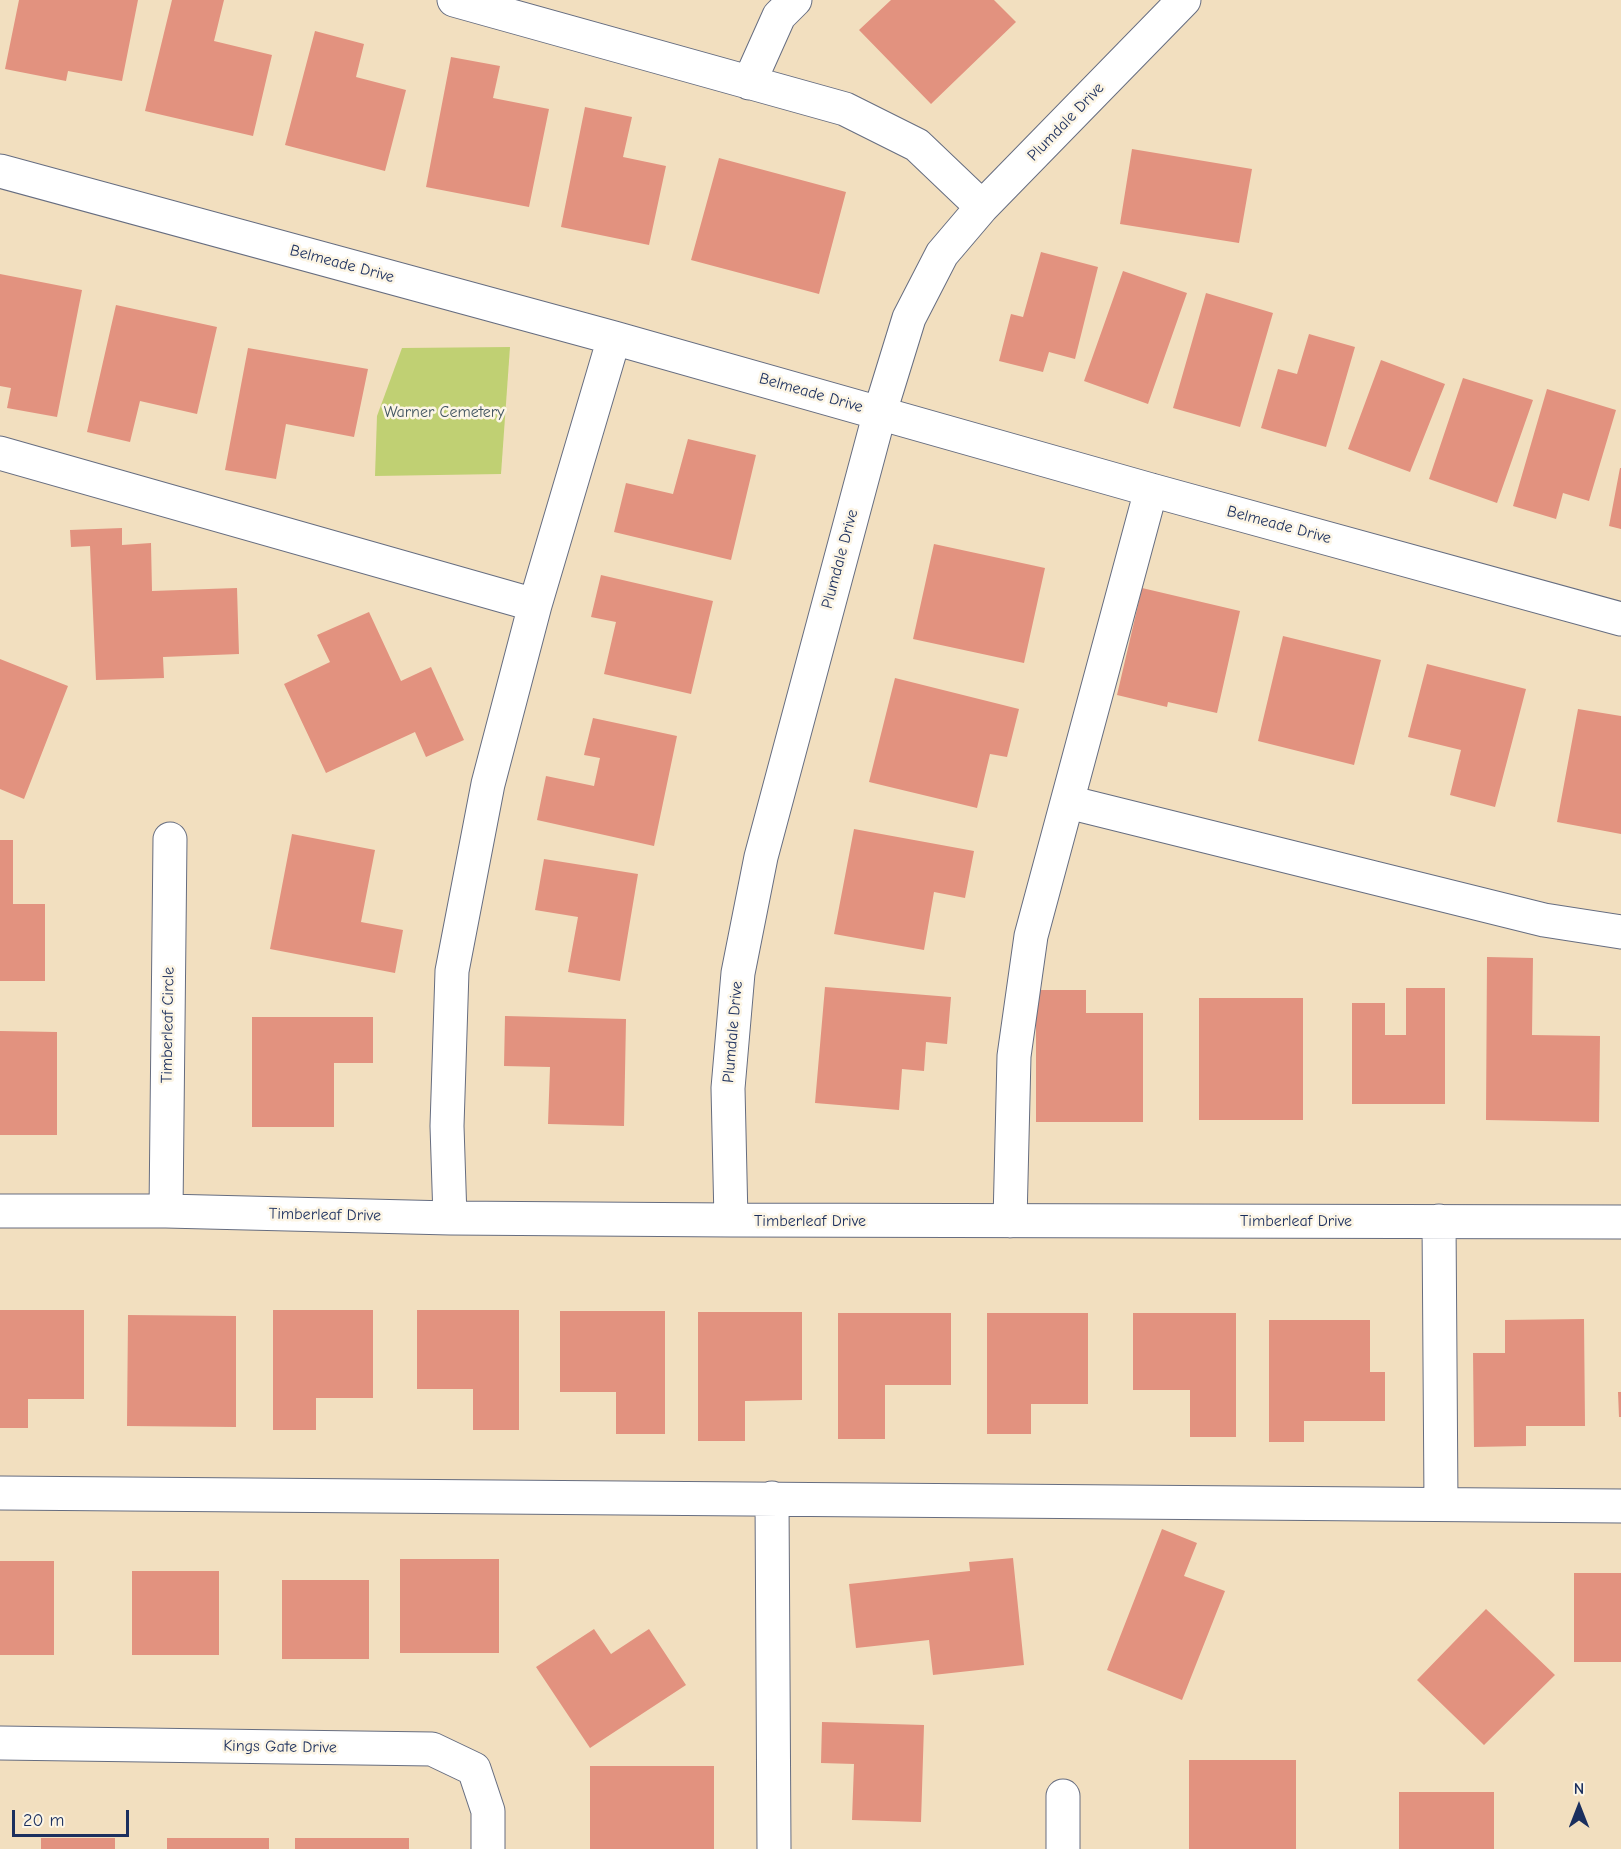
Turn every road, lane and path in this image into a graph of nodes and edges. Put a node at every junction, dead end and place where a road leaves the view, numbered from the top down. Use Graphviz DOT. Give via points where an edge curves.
graph roads {
  1 [pos="454,0"];
  2 [pos="795,0"];
  3 [pos="1184,0"];
  4 [pos="749,83"];
  5 [pos="0,171"];
  6 [pos="982,207"];
  7 [pos="614,338"];
  8 [pos="880,412"];
  9 [pos="0,453"];
  10 [pos="1151,490"];
  11 [pos="535,605"];
  12 [pos="1621,619"];
  13 [pos="1068,802"];
  14 [pos="170,839"];
  15 [pos="1621,932"];
  16 [pos="0,1211"];
  17 [pos="166,1211"];
  18 [pos="450,1218"];
  19 [pos="731,1220"];
  20 [pos="1010,1221"];
  21 [pos="1438,1221"];
  22 [pos="1621,1222"];
  23 [pos="0,1493"];
  24 [pos="772,1498"];
  25 [pos="1441,1503"];
  26 [pos="1621,1506"];
  27 [pos="0,1743"];
  28 [pos="1063,1796"];
  29 [pos="488,1849"];
  30 [pos="774,1849"];
  31 [pos="1063,1849"];
  1 -- 4 [label="street"];
  2 -- 4 [label="street" via="779,16"];
  3 -- 6 [label="street, Plumdale Drive"];
  4 -- 6 [label="street" via="845,109 916,145"];
  5 -- 7 [label="street, Belmeade Drive"];
  6 -- 8 [label="street, Plumdale Drive" via="942,254 909,318"];
  7 -- 8 [label="street, Belmeade Drive"];
  7 -- 11 [label="street"];
  8 -- 10 [label="street, Belmeade Drive"];
  8 -- 19 [label="street, Plumdale Drive" via="761,857 738,973 728,1088"];
  9 -- 11 [label="street"];
  10 -- 12 [label="street, Belmeade Drive"];
  10 -- 13 [label="street"];
  11 -- 18 [label="street" via="488,784 452,971 447,1126"];
  13 -- 15 [label="street" via="1544,920"];
  13 -- 20 [label="street" via="1029,947 1014,1056"];
  14 -- 17 [label="street, Timberleaf Circle"];
  16 -- 17 [label="street, Timberleaf Drive"];
  17 -- 18 [label="street, Timberleaf Drive"];
  18 -- 19 [label="street, Timberleaf Drive"];
  19 -- 20 [label="street, Timberleaf Drive"];
  20 -- 21 [label="street, Timberleaf Drive"];
  21 -- 22 [label="street, Timberleaf Drive"];
  21 -- 25 [label="street"];
  23 -- 24 [label="street"];
  24 -- 25 [label="street"];
  24 -- 30 [label="street"];
  25 -- 26 [label="street"];
  27 -- 29 [label="street, Kings Gate Drive" via="432,1749 474,1769 488,1811"];
  28 -- 31 [label="street"];
}
